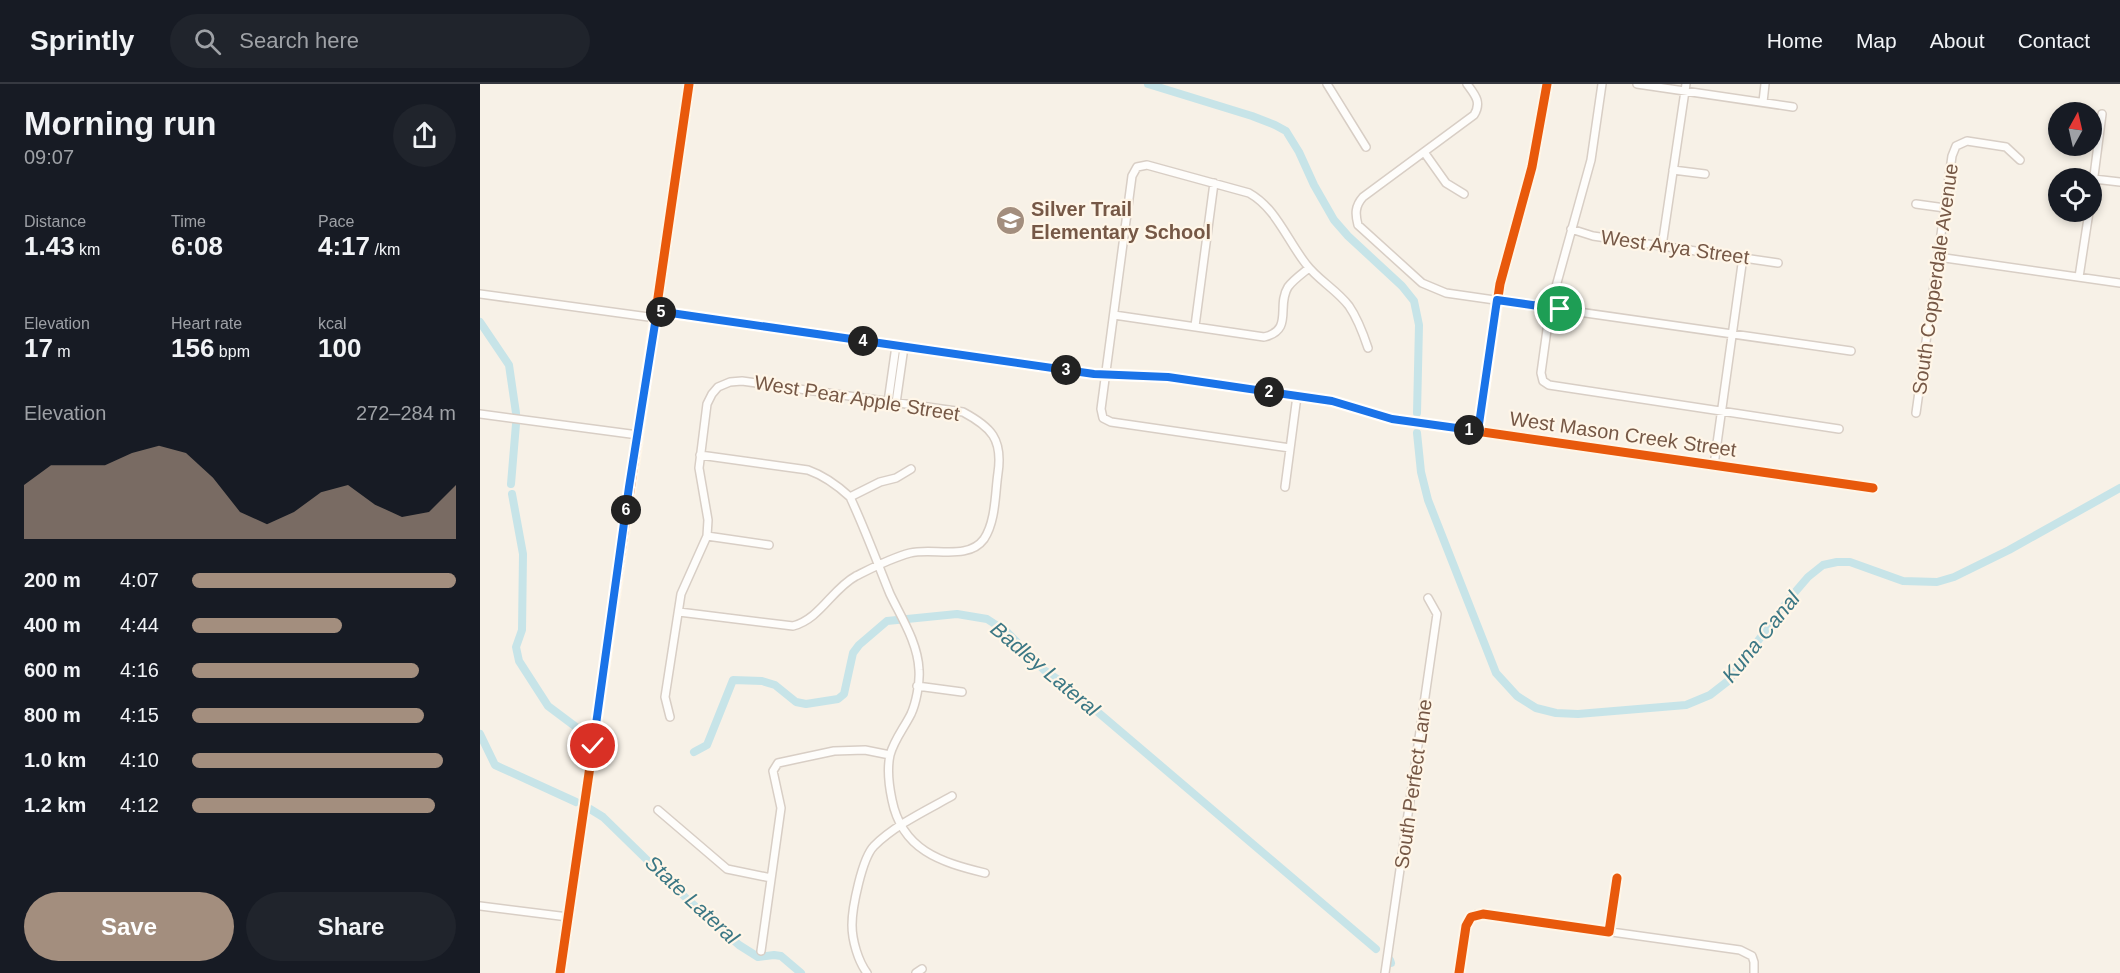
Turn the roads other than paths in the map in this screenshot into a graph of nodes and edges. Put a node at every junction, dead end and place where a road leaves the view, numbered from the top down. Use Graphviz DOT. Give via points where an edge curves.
graph roads {
  1 [pos="688,84"];
  2 [pos="1327,84"];
  3 [pos="1467,84"];
  4 [pos="1547,84"];
  5 [pos="1602,84"];
  6 [pos="1637,84"];
  7 [pos="1765,84"];
  8 [pos="1686,88"];
  9 [pos="1763,102"];
  10 [pos="1793,107"];
  11 [pos="1366,147"];
  12 [pos="1424,152"];
  13 [pos="2020,160"];
  14 [pos="1673,170"];
  15 [pos="1705,174"];
  16 [pos="2102,180"];
  17 [pos="2120,182"];
  18 [pos="1214,183"];
  19 [pos="1464,194"];
  20 [pos="1916,204"];
  21 [pos="1945,208"];
  22 [pos="2087,222"];
  23 [pos="1571,230"];
  24 [pos="1662,246"];
  25 [pos="1743,257"];
  26 [pos="1938,257"];
  27 [pos="1778,262"];
  28 [pos="1309,268"];
  29 [pos="2079,278"];
  30 [pos="2120,284"];
  31 [pos="480,294"];
  32 [pos="1497,300"];
  33 [pos="1550,308"];
  34 [pos="656,315"];
  35 [pos="1114,315"];
  36 [pos="1195,326"];
  37 [pos="1732,334"];
  38 [pos="900,347"];
  39 [pos="1368,348"];
  40 [pos="1851,351"];
  41 [pos="1106,374"];
  42 [pos="1297,396"];
  43 [pos="888,402"];
  44 [pos="896,403"];
  45 [pos="1721,411"];
  46 [pos="1916,413"];
  47 [pos="480,414"];
  48 [pos="1839,429"];
  49 [pos="1478,431"];
  50 [pos="638,435"];
  51 [pos="1290,448"];
  52 [pos="700,455"];
  53 [pos="1714,465"];
  54 [pos="911,469"];
  55 [pos="1285,487"];
  56 [pos="1873,488"];
  57 [pos="850,497"];
  58 [pos="707,536"];
  59 [pos="769,545"];
  60 [pos="878,565"];
  61 [pos="1428,598"];
  62 [pos="679,612"];
  63 [pos="917,686"];
  64 [pos="962,692"];
  65 [pos="670,717"];
  66 [pos="890,755"];
  67 [pos="952,796"];
  68 [pos="658,810"];
  69 [pos="901,826"];
  70 [pos="985,873"];
  71 [pos="771,878"];
  72 [pos="1617,878"];
  73 [pos="480,906"];
  74 [pos="568,917"];
  75 [pos="1609,932"];
  76 [pos="761,951"];
  77 [pos="560,973"];
  78 [pos="867,973"];
  79 [pos="1385,973"];
  80 [pos="1460,973"];
  81 [pos="1754,973"];
  1 -- 34 [label="street"];
  2 -- 11 [label="street"];
  3 -- 12 [label="street" via="1478,101 1474,115"];
  4 -- 32 [label="street" via="1537,145"];
  5 -- 23 [label="street" via="1591,160"];
  6 -- 8 [label="street"];
  7 -- 9 [label="street"];
  8 -- 9 [label="street"];
  8 -- 14 [label="street"];
  9 -- 10 [label="street"];
  12 -- 19 [label="street" via="1446,183"];
  12 -- 32 [label="street" via="1358,202 1358,225 1422,283 1446,293"];
  13 -- 21 [label="street, South Copperdale Avenue" via="2006,147 1967,141 1956,146"];
  14 -- 15 [label="street"];
  14 -- 24 [label="street"];
  16 -- 17 [label="street"];
  18 -- 28 [label="street" via="1259,198"];
  18 -- 35 [label="street" via="1147,165 1137,167 1132,176"];
  18 -- 36 [label="street"];
  20 -- 21 [label="street"];
  21 -- 26 [label="street, South Copperdale Avenue"];
  22 -- 29 [label="street"];
  23 -- 24 [label="street, West Arya Street"];
  23 -- 33 [label="street"];
  24 -- 25 [label="street, West Arya Street"];
  25 -- 27 [label="street, West Arya Street"];
  25 -- 37 [label="street"];
  26 -- 29 [label="street"];
  26 -- 46 [label="street, South Copperdale Avenue"];
  28 -- 36 [label="street" via="1288,287 1281,326 1275,334 1264,337"];
  28 -- 39 [label="street" via="1347,304"];
  29 -- 30 [label="street"];
  31 -- 34 [label="street"];
  32 -- 33 [label="street"];
  32 -- 49 [label="street"];
  33 -- 37 [label="street"];
  33 -- 45 [label="street" via="1541,374 1549,385"];
  34 -- 38 [label="street, West Mason Creek Street"];
  34 -- 50 [label="street"];
  35 -- 36 [label="street"];
  35 -- 41 [label="street"];
  37 -- 40 [label="street"];
  37 -- 45 [label="street"];
  38 -- 41 [label="street, West Mason Creek Street"];
  38 -- 43 [label="street"];
  38 -- 44 [label="street"];
  41 -- 42 [label="street, West Mason Creek Street" via="1168,377"];
  41 -- 51 [label="street" via="1101,409 1103,418 1111,422"];
  42 -- 49 [label="street, West Mason Creek Street" via="1332,401 1392,419"];
  42 -- 51 [label="street"];
  43 -- 44 [label="street, West Pear Apple Street"];
  43 -- 52 [label="street, West Pear Apple Street" via="730,382 718,387 707,404"];
  44 -- 60 [label="street, West Pear Apple Street" via="963,412 980,421 992,431 1000,460 990,528 982,541 961,552 914,552"];
  45 -- 48 [label="street"];
  45 -- 53 [label="street"];
  47 -- 50 [label="street"];
  49 -- 53 [label="street, West Mason Creek Street"];
  50 -- 74 [label="street"];
  51 -- 55 [label="street"];
  52 -- 57 [label="street" via="808,470 835,483"];
  52 -- 58 [label="street"];
  53 -- 56 [label="street, West Mason Creek Street"];
  54 -- 57 [label="street"];
  57 -- 60 [label="street"];
  58 -- 59 [label="street"];
  58 -- 62 [label="street" via="681,594"];
  60 -- 62 [label="street" via="846,581 809,619 793,626"];
  60 -- 63 [label="street" via="914,647 919,669"];
  61 -- 79 [label="street, South Perfect Lane" via="1437,615"];
  62 -- 65 [label="street" via="665,697"];
  63 -- 64 [label="street"];
  63 -- 66 [label="street" via="912,712"];
  66 -- 69 [label="street" via="889,788"];
  66 -- 71 [label="street" via="865,750 834,751 778,763 773,771 781,808"];
  67 -- 69 [label="street"];
  68 -- 71 [label="street" via="727,869"];
  69 -- 70 [label="street" via="914,843 932,856"];
  69 -- 78 [label="street" via="873,847 861,872 852,925 861,964"];
  71 -- 76 [label="street"];
  72 -- 75 [label="street"];
  73 -- 74 [label="street"];
  74 -- 77 [label="street"];
  75 -- 80 [label="street" via="1483,914 1471,917 1466,926"];
  75 -- 81 [label="street" via="1740,950 1752,956"];
}
